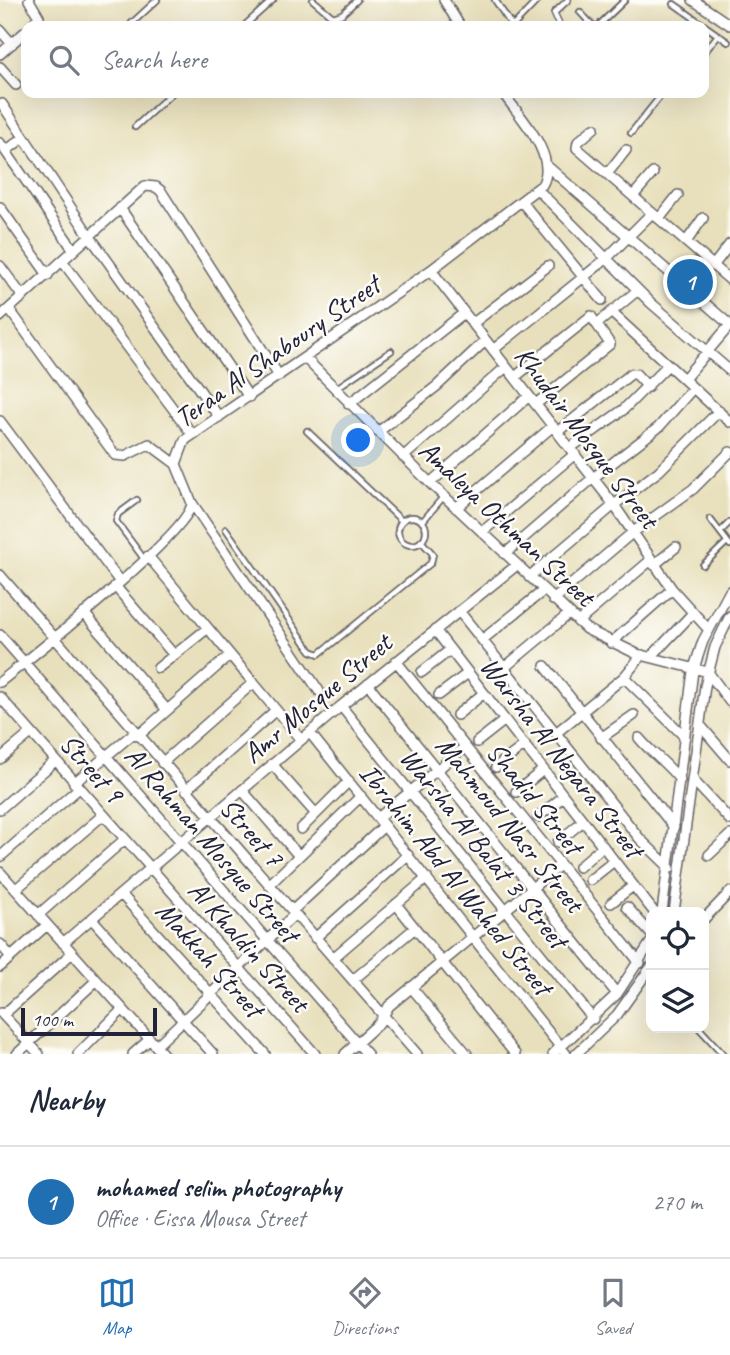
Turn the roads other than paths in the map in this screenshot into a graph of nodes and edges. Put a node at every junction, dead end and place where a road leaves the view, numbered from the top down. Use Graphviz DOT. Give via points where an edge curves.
graph roads {
  1 [pos="29,0"];
  2 [pos="158,0"];
  3 [pos="272,0"];
  4 [pos="313,0"];
  5 [pos="357,0"];
  6 [pos="444,0"];
  7 [pos="495,0"];
  8 [pos="538,0"];
  9 [pos="568,0"];
  10 [pos="625,0"];
  11 [pos="693,0"];
  12 [pos="674,4"];
  13 [pos="580,12"];
  14 [pos="717,16"];
  15 [pos="34,21"];
  16 [pos="134,21"];
  17 [pos="249,21"];
  18 [pos="457,21"];
  19 [pos="509,21"];
  20 [pos="517,21"];
  21 [pos="556,21"];
  22 [pos="590,21"];
  23 [pos="602,21"];
  24 [pos="699,21"];
  25 [pos="730,24"];
  26 [pos="709,28"];
  27 [pos="0,30"];
  28 [pos="718,35"];
  29 [pos="21,36"];
  30 [pos="728,42"];
  31 [pos="12,44"];
  32 [pos="709,47"];
  33 [pos="0,54"];
  34 [pos="0,67"];
  35 [pos="16,85"];
  36 [pos="167,98"];
  37 [pos="506,98"];
  38 [pos="659,98"];
  39 [pos="2,104"];
  40 [pos="135,127"];
  41 [pos="594,128"];
  42 [pos="631,133"];
  43 [pos="24,137"];
  44 [pos="3,147"];
  45 [pos="626,150"];
  46 [pos="547,166"];
  47 [pos="653,173"];
  48 [pos="607,174"];
  49 [pos="537,189"];
  50 [pos="678,195"];
  51 [pos="633,196"];
  52 [pos="521,201"];
  53 [pos="0,207"];
  54 [pos="120,208"];
  55 [pos="656,216"];
  56 [pos="703,218"];
  57 [pos="89,235"];
  58 [pos="630,237"];
  59 [pos="686,242"];
  60 [pos="730,244"];
  61 [pos="73,249"];
  62 [pos="606,259"];
  63 [pos="63,262"];
  64 [pos="0,266"];
  65 [pos="548,266"];
  66 [pos="713,266"];
  67 [pos="431,270"];
  68 [pos="48,275"];
  69 [pos="583,278"];
  70 [pos="730,280"];
  71 [pos="638,290"];
  72 [pos="23,297"];
  73 [pos="602,300"];
  74 [pos="9,309"];
  75 [pos="611,312"];
  76 [pos="464,313"];
  77 [pos="0,317"];
  78 [pos="594,320"];
  79 [pos="472,324"];
  80 [pos="730,325"];
  81 [pos="485,341"];
  82 [pos="493,350"];
  83 [pos="391,351"];
  84 [pos="707,351"];
  85 [pos="305,358"];
  86 [pos="668,365"];
  87 [pos="506,367"];
  88 [pos="730,371"];
  89 [pos="279,376"];
  90 [pos="515,377"];
  91 [pos="684,379"];
  92 [pos="648,387"];
  93 [pos="693,388"];
  94 [pos="334,389"];
  95 [pos="250,397"];
  96 [pos="533,400"];
  97 [pos="349,404"];
  98 [pos="719,411"];
  99 [pos="219,417"];
  100 [pos="0,421"];
  101 [pos="730,422"];
  102 [pos="555,429"];
  103 [pos="307,431"];
  104 [pos="378,432"];
  105 [pos="192,435"];
  106 [pos="573,451"];
  107 [pos="730,452"];
  108 [pos="403,457"];
  109 [pos="176,464"];
  110 [pos="593,478"];
  111 [pos="430,483"];
  112 [pos="444,496"];
  113 [pos="136,500"];
  114 [pos="192,503"];
  115 [pos="614,505"];
  116 [pos="456,508"];
  117 [pos="710,519"];
  118 [pos="402,521"];
  119 [pos="422,522"];
  120 [pos="730,522"];
  121 [pos="226,529"];
  122 [pos="482,532"];
  123 [pos="720,532"];
  124 [pos="632,533"];
  125 [pos="421,541"];
  126 [pos="729,544"];
  127 [pos="676,547"];
  128 [pos="505,554"];
  129 [pos="146,557"];
  130 [pos="652,562"];
  131 [pos="517,565"];
  132 [pos="703,565"];
  133 [pos="0,575"];
  134 [pos="529,577"];
  135 [pos="118,584"];
  136 [pos="672,589"];
  137 [pos="543,591"];
  138 [pos="730,591"];
  139 [pos="554,600"];
  140 [pos="459,611"];
  141 [pos="84,613"];
  142 [pos="569,614"];
  143 [pos="692,614"];
  144 [pos="730,616"];
  145 [pos="578,622"];
  146 [pos="208,628"];
  147 [pos="435,630"];
  148 [pos="709,630"];
  149 [pos="722,631"];
  150 [pos="0,635"];
  151 [pos="53,639"];
  152 [pos="482,640"];
  153 [pos="730,641"];
  154 [pos="611,643"];
  155 [pos="450,650"];
  156 [pos="174,655"];
  157 [pos="230,655"];
  158 [pos="647,656"];
  159 [pos="396,661"];
  160 [pos="24,663"];
  161 [pos="545,666"];
  162 [pos="158,668"];
  163 [pos="504,668"];
  164 [pos="694,668"];
  165 [pos="708,671"];
  166 [pos="422,672"];
  167 [pos="468,673"];
  168 [pos="624,677"];
  169 [pos="0,682"];
  170 [pos="253,683"];
  171 [pos="368,684"];
  172 [pos="319,691"];
  173 [pos="484,693"];
  174 [pos="439,695"];
  175 [pos="0,697"];
  176 [pos="730,702"];
  177 [pos="341,706"];
  178 [pos="167,710"];
  179 [pos="276,710"];
  180 [pos="582,712"];
  181 [pos="457,715"];
  182 [pos="634,715"];
  183 [pos="505,720"];
  184 [pos="700,725"];
  185 [pos="31,733"];
  186 [pos="310,733"];
  187 [pos="556,733"];
  188 [pos="136,734"];
  189 [pos="685,737"];
  190 [pos="601,738"];
  191 [pos="639,738"];
  192 [pos="301,740"];
  193 [pos="477,741"];
  194 [pos="525,746"];
  195 [pos="465,747"];
  196 [pos="106,756"];
  197 [pos="0,759"];
  198 [pos="730,760"];
  199 [pos="55,761"];
  200 [pos="162,763"];
  201 [pos="272,764"];
  202 [pos="496,767"];
  203 [pos="437,770"];
  204 [pos="543,770"];
  205 [pos="680,779"];
  206 [pos="693,780"];
  207 [pos="349,781"];
  208 [pos="77,785"];
  209 [pos="186,790"];
  210 [pos="242,790"];
  211 [pos="410,792"];
  212 [pos="516,792"];
  213 [pos="360,796"];
  214 [pos="564,796"];
  215 [pos="0,809"];
  216 [pos="316,814"];
  217 [pos="103,815"];
  218 [pos="210,817"];
  219 [pos="538,817"];
  220 [pos="730,820"];
  221 [pos="583,821"];
  222 [pos="381,822"];
  223 [pos="674,827"];
  224 [pos="300,829"];
  225 [pos="730,835"];
  226 [pos="124,840"];
  227 [pos="181,842"];
  228 [pos="558,842"];
  229 [pos="603,846"];
  230 [pos="408,855"];
  231 [pos="709,855"];
  232 [pos="299,856"];
  233 [pos="0,857"];
  234 [pos="614,861"];
  235 [pos="560,865"];
  236 [pos="579,867"];
  237 [pos="670,868"];
  238 [pos="149,869"];
  239 [pos="0,872"];
  240 [pos="427,878"];
  241 [pos="590,880"];
  242 [pos="269,885"];
  243 [pos="634,886"];
  244 [pos="532,888"];
  245 [pos="16,890"];
  246 [pos="730,892"];
  247 [pos="121,894"];
  248 [pos="611,903"];
  249 [pos="396,904"];
  250 [pos="626,907"];
  251 [pos="650,907"];
  252 [pos="663,907"];
  253 [pos="675,907"];
  254 [pos="505,910"];
  255 [pos="293,913"];
  256 [pos="709,914"];
  257 [pos="38,915"];
  258 [pos="92,919"];
  259 [pos="47,925"];
  260 [pos="415,928"];
  261 [pos="646,929"];
  262 [pos="473,936"];
  263 [pos="315,938"];
  264 [pos="267,940"];
  265 [pos="64,943"];
  266 [pos="0,944"];
  267 [pos="646,951"];
  268 [pos="72,953"];
  269 [pos="11,957"];
  270 [pos="333,958"];
  271 [pos="442,962"];
  272 [pos="639,963"];
  273 [pos="0,967"];
  274 [pos="238,968"];
  275 [pos="646,977"];
  276 [pos="97,980"];
  277 [pos="353,980"];
  278 [pos="411,987"];
  279 [pos="617,993"];
  280 [pos="211,994"];
  281 [pos="123,1009"];
  282 [pos="2,1013"];
  283 [pos="384,1016"];
  284 [pos="593,1019"];
  285 [pos="183,1021"];
  286 [pos="704,1033"];
  287 [pos="153,1042"];
  288 [pos="29,1043"];
  289 [pos="357,1043"];
  290 [pos="563,1050"];
  291 [pos="17,1054"];
  292 [pos="39,1054"];
  293 [pos="78,1054"];
  294 [pos="133,1054"];
  295 [pos="163,1054"];
  296 [pos="213,1054"];
  297 [pos="265,1054"];
  298 [pos="315,1054"];
  299 [pos="345,1054"];
  300 [pos="367,1054"];
  301 [pos="417,1054"];
  302 [pos="467,1054"];
  303 [pos="515,1054"];
  304 [pos="553,1054"];
  305 [pos="576,1054"];
  306 [pos="723,1054"];
  1 -- 15 [label="street" via="38,15"];
  2 -- 16 [label="lane"];
  3 -- 17 [label="lane"];
  4 -- 5 [label="lane" via="333,17"];
  6 -- 18 [label="street"];
  7 -- 19 [label="lane"];
  8 -- 20 [label="lane"];
  9 -- 21 [label="lane" via="554,13"];
  10 -- 23 [label="lane"];
  11 -- 14 [label="street"];
  12 -- 24 [label="lane"];
  13 -- 22 [label="lane"];
  14 -- 25 [label="street"];
  14 -- 26 [label="lane"];
  26 -- 28 [label="lane"];
  27 -- 31 [label="street"];
  28 -- 30 [label="lane"];
  28 -- 32 [label="lane"];
  29 -- 31 [label="street"];
  31 -- 33 [label="street"];
  34 -- 35 [label="street"];
  36 -- 40 [label="lane"];
  37 -- 46 [label="street"];
  38 -- 42 [label="lane"];
  39 -- 43 [label="street"];
  41 -- 48 [label="street" via="577,148"];
  43 -- 44 [label="street"];
  43 -- 57 [label="street"];
  44 -- 61 [label="street"];
  45 -- 48 [label="street"];
  46 -- 49 [label="street, Teraa Al Shaboury Street" via="546,178"];
  46 -- 58 [label="street"];
  47 -- 51 [label="street"];
  48 -- 51 [label="street"];
  49 -- 52 [label="street, Teraa Al Shaboury Street"];
  49 -- 62 [label="street"];
  50 -- 55 [label="street"];
  51 -- 55 [label="street"];
  52 -- 67 [label="street, Teraa Al Shaboury Street"];
  52 -- 69 [label="street"];
  53 -- 68 [label="street"];
  54 -- 57 [label="street"];
  54 -- 89 [label="street" via="145,186 161,191"];
  54 -- 95 [label="street"];
  55 -- 58 [label="street"];
  55 -- 59 [label="street"];
  56 -- 59 [label="street"];
  57 -- 61 [label="street"];
  57 -- 99 [label="street"];
  58 -- 62 [label="street"];
  58 -- 80 [label="street"];
  59 -- 66 [label="street"];
  60 -- 66 [label="street"];
  61 -- 63 [label="street"];
  62 -- 69 [label="street"];
  62 -- 71 [label="street"];
  63 -- 68 [label="street"];
  63 -- 105 [label="street"];
  64 -- 72 [label="street"];
  65 -- 79 [label="street"];
  66 -- 70 [label="street"];
  67 -- 76 [label="street, Khudair Mosque Street"];
  67 -- 85 [label="street, Teraa Al Shaboury Street"];
  68 -- 72 [label="street"];
  69 -- 73 [label="street"];
  69 -- 82 [label="street"];
  71 -- 75 [label="street"];
  71 -- 84 [label="street"];
  72 -- 74 [label="street"];
  74 -- 77 [label="street"];
  74 -- 109 [label="street" via="115,455 124,456 149,444"];
  75 -- 78 [label="street"];
  75 -- 86 [label="street"];
  76 -- 79 [label="street, Khudair Mosque Street"];
  76 -- 97 [label="street"];
  78 -- 90 [label="street"];
  78 -- 96 [label="street" via="608,346"];
  79 -- 81 [label="street, Khudair Mosque Street"];
  80 -- 84 [label="street"];
  81 -- 82 [label="street, Khudair Mosque Street"];
  81 -- 104 [label="street"];
  82 -- 87 [label="street, Khudair Mosque Street"];
  83 -- 94 [label="lane"];
  84 -- 88 [label="street"];
  84 -- 91 [label="street"];
  85 -- 89 [label="street, Teraa Al Shaboury Street"];
  85 -- 94 [label="street, Amaleya Othman Street"];
  86 -- 91 [label="street"];
  86 -- 92 [label="street"];
  87 -- 90 [label="street, Khudair Mosque Street"];
  87 -- 108 [label="street"];
  89 -- 95 [label="street, Teraa Al Shaboury Street"];
  90 -- 96 [label="street, Khudair Mosque Street"];
  91 -- 93 [label="street"];
  92 -- 102 [label="street" via="631,373"];
  92 -- 106 [label="street"];
  93 -- 98 [label="street"];
  93 -- 110 [label="street" via="659,427"];
  94 -- 97 [label="street, Amaleya Othman Street"];
  95 -- 99 [label="street, Teraa Al Shaboury Street"];
  96 -- 102 [label="street, Khudair Mosque Street"];
  96 -- 111 [label="street"];
  97 -- 104 [label="street, Amaleya Othman Street"];
  98 -- 101 [label="street"];
  98 -- 115 [label="street" via="673,459"];
  99 -- 105 [label="street, Teraa Al Shaboury Street"];
  100 -- 135 [label="street"];
  102 -- 106 [label="street, Khudair Mosque Street"];
  102 -- 116 [label="street"];
  103 -- 118 [label="lane"];
  104 -- 108 [label="street, Amaleya Othman Street"];
  105 -- 109 [label="street, Teraa Al Shaboury Street" via="180,447"];
  106 -- 110 [label="street, Khudair Mosque Street"];
  106 -- 122 [label="street"];
  107 -- 124 [label="street" via="693,489"];
  108 -- 111 [label="street, Amaleya Othman Street"];
  109 -- 114 [label="street, Teraa Al Shaboury Street"];
  110 -- 115 [label="street, Khudair Mosque Street"];
  110 -- 128 [label="street"];
  111 -- 112 [label="street, Amaleya Othman Street"];
  112 -- 116 [label="street, Amaleya Othman Street"];
  112 -- 119 [label="lane"];
  113 -- 129 [label="lane" via="116,521"];
  114 -- 129 [label="street" via="186,517"];
  114 -- 172 [label="street, Teraa Al Shaboury Street"];
  115 -- 124 [label="street, Khudair Mosque Street"];
  115 -- 134 [label="street"];
  116 -- 122 [label="street, Amaleya Othman Street"];
  117 -- 123 [label="lane"];
  118 -- 119 [label="lane" via="414,517"];
  118 -- 125 [label="lane" via="398,533 402,540 414,545"];
  119 -- 125 [label="lane"];
  120 -- 123 [label="lane"];
  121 -- 125 [label="lane" via="311,651 319,654 431,563 433,554"];
  122 -- 128 [label="street, Amaleya Othman Street"];
  123 -- 126 [label="lane"];
  124 -- 130 [label="street, Khudair Mosque Street"];
  124 -- 139 [label="street"];
  126 -- 132 [label="lane"];
  127 -- 130 [label="street"];
  128 -- 131 [label="street, Amaleya Othman Street"];
  129 -- 135 [label="street"];
  129 -- 146 [label="street"];
  130 -- 136 [label="street, Khudair Mosque Street"];
  130 -- 145 [label="street"];
  131 -- 134 [label="street, Amaleya Othman Street"];
  131 -- 140 [label="street, Amr Mosque Street"];
  133 -- 151 [label="street, Street 7"];
  134 -- 137 [label="street, Amaleya Othman Street"];
  135 -- 141 [label="street"];
  135 -- 156 [label="street"];
  136 -- 143 [label="street, Khudair Mosque Street"];
  136 -- 154 [label="street"];
  137 -- 139 [label="street, Amaleya Othman Street"];
  137 -- 152 [label="street"];
  138 -- 148 [label="street"];
  139 -- 142 [label="street, Amaleya Othman Street"];
  140 -- 147 [label="street, Amr Mosque Street"];
  140 -- 152 [label="street"];
  141 -- 151 [label="street"];
  141 -- 178 [label="street"];
  142 -- 145 [label="street, Amaleya Othman Street"];
  142 -- 163 [label="street"];
  143 -- 148 [label="street, Khudair Mosque Street"];
  143 -- 158 [label="street"];
  144 -- 149 [label="street"];
  145 -- 154 [label="street, Amaleya Othman Street"];
  146 -- 156 [label="street"];
  146 -- 157 [label="street"];
  147 -- 155 [label="street, Warsha Al Negara Street"];
  147 -- 159 [label="street, Amr Mosque Street"];
  148 -- 164 [label="street"];
  149 -- 153 [label="street"];
  149 -- 165 [label="street"];
  150 -- 160 [label="street, Al Rahman Mosque Street"];
  151 -- 160 [label="street"];
  151 -- 188 [label="street, Street 7"];
  152 -- 163 [label="street"];
  154 -- 158 [label="street, Amaleya Othman Street"];
  155 -- 166 [label="street"];
  155 -- 167 [label="street, Warsha Al Negara Street"];
  156 -- 162 [label="street"];
  157 -- 170 [label="street"];
  157 -- 178 [label="street"];
  158 -- 164 [label="street, Amaleya Othman Street"];
  158 -- 168 [label="street"];
  159 -- 171 [label="street, Amr Mosque Street"];
  159 -- 195 [label="street, Shadid Street"];
  160 -- 169 [label="street"];
  160 -- 196 [label="street, Al Rahman Mosque Street"];
  161 -- 180 [label="street"];
  163 -- 187 [label="street"];
  164 -- 165 [label="street, Amaleya Othman Street"];
  164 -- 189 [label="street"];
  165 -- 176 [label="street"];
  165 -- 184 [label="street"];
  167 -- 173 [label="street, Warsha Al Negara Street"];
  167 -- 174 [label="street"];
  168 -- 180 [label="street"];
  168 -- 189 [label="street"];
  170 -- 179 [label="street"];
  170 -- 200 [label="street"];
  171 -- 177 [label="street, Amr Mosque Street"];
  171 -- 203 [label="street, Mahmoud Nasr Street"];
  173 -- 181 [label="street"];
  173 -- 183 [label="street, Warsha Al Negara Street"];
  175 -- 185 [label="street, Street 9"];
  177 -- 186 [label="street, Amr Mosque Street"];
  177 -- 211 [label="street, Warsha Al Balat 3 Street"];
  178 -- 188 [label="street"];
  179 -- 192 [label="street"];
  179 -- 209 [label="street"];
  180 -- 187 [label="street"];
  180 -- 190 [label="street"];
  182 -- 190 [label="street"];
  183 -- 193 [label="street"];
  183 -- 194 [label="street, Warsha Al Negara Street"];
  184 -- 198 [label="street"];
  184 -- 206 [label="street"];
  185 -- 197 [label="street"];
  185 -- 199 [label="street, Street 9"];
  186 -- 192 [label="street, Amr Mosque Street"];
  186 -- 207 [label="street, Ibrahim Abd Al Wahed Street"];
  187 -- 237 [label="street" via="640,839"];
  188 -- 196 [label="street"];
  188 -- 200 [label="street, Street 7"];
  189 -- 205 [label="street"];
  190 -- 223 [label="street"];
  191 -- 205 [label="street" via="653,754 664,758"];
  192 -- 201 [label="street, Amr Mosque Street"];
  194 -- 202 [label="street"];
  194 -- 204 [label="street, Warsha Al Negara Street"];
  195 -- 203 [label="street"];
  195 -- 235 [label="street, Shadid Street"];
  196 -- 208 [label="street"];
  196 -- 227 [label="street, Al Rahman Mosque Street"];
  199 -- 208 [label="street, Street 9"];
  199 -- 215 [label="street"];
  200 -- 209 [label="street, Street 7"];
  201 -- 210 [label="street, Amr Mosque Street"];
  201 -- 216 [label="street"];
  203 -- 211 [label="street"];
  203 -- 244 [label="street, Mahmoud Nasr Street"];
  204 -- 212 [label="street"];
  204 -- 214 [label="street, Warsha Al Negara Street"];
  205 -- 223 [label="street"];
  206 -- 220 [label="street"];
  206 -- 253 [label="street"];
  207 -- 213 [label="street, Ibrahim Abd Al Wahed Street"];
  207 -- 216 [label="street"];
  208 -- 217 [label="street, Street 9"];
  208 -- 233 [label="street"];
  209 -- 218 [label="street, Street 7"];
  210 -- 218 [label="street, Amr Mosque Street"];
  210 -- 232 [label="street"];
  211 -- 222 [label="street"];
  211 -- 254 [label="street, Warsha Al Balat 3 Street"];
  213 -- 222 [label="street, Ibrahim Abd Al Wahed Street"];
  213 -- 232 [label="street"];
  214 -- 219 [label="street"];
  214 -- 221 [label="street, Warsha Al Negara Street"];
  216 -- 224 [label="street"];
  217 -- 226 [label="street, Street 9"];
  217 -- 245 [label="street"];
  218 -- 227 [label="street, Amr Mosque Street"];
  218 -- 242 [label="street, Street 7"];
  221 -- 228 [label="street"];
  221 -- 229 [label="street, Warsha Al Negara Street"];
  222 -- 230 [label="street, Ibrahim Abd Al Wahed Street"];
  222 -- 255 [label="street"];
  223 -- 237 [label="street"];
  225 -- 231 [label="street"];
  226 -- 238 [label="street, Street 9"];
  226 -- 257 [label="street"];
  227 -- 238 [label="street, Amr Mosque Street"];
  227 -- 264 [label="street, Al Rahman Mosque Street"];
  229 -- 234 [label="street, Warsha Al Negara Street"];
  229 -- 236 [label="street"];
  230 -- 240 [label="street, Ibrahim Abd Al Wahed Street"];
  230 -- 263 [label="street"];
  232 -- 242 [label="street"];
  234 -- 241 [label="street"];
  234 -- 243 [label="street, Warsha Al Negara Street"];
  235 -- 244 [label="street"];
  235 -- 272 [label="street, Shadid Street"];
  237 -- 252 [label="street"];
  238 -- 247 [label="street, Amr Mosque Street"];
  238 -- 274 [label="street, Al Khaldin Street"];
  239 -- 245 [label="street"];
  240 -- 249 [label="street"];
  240 -- 262 [label="street, Ibrahim Abd Al Wahed Street"];
  242 -- 255 [label="street, Street 7"];
  243 -- 248 [label="street"];
  243 -- 251 [label="street, Warsha Al Negara Street"];
  244 -- 254 [label="street"];
  244 -- 279 [label="street, Mahmoud Nasr Street"];
  245 -- 257 [label="street"];
  246 -- 256 [label="street"];
  247 -- 258 [label="street, Amr Mosque Street"];
  247 -- 280 [label="street, Makkah Street"];
  249 -- 260 [label="street"];
  249 -- 270 [label="street"];
  250 -- 261 [label="street"];
  254 -- 262 [label="street"];
  254 -- 284 [label="street, Warsha Al Balat 3 Street"];
  255 -- 263 [label="street, Street 7"];
  255 -- 264 [label="street"];
  257 -- 259 [label="street"];
  258 -- 265 [label="street, Amr Mosque Street"];
  258 -- 285 [label="street"];
  259 -- 265 [label="street"];
  259 -- 269 [label="street"];
  260 -- 271 [label="street"];
  260 -- 277 [label="street"];
  262 -- 271 [label="street"];
  262 -- 290 [label="street, Ibrahim Abd Al Wahed Street"];
  263 -- 270 [label="street, Street 7"];
  264 -- 274 [label="street"];
  264 -- 289 [label="street, Al Rahman Mosque Street"];
  265 -- 268 [label="street"];
  266 -- 269 [label="street"];
  267 -- 272 [label="street"];
  268 -- 276 [label="street"];
  268 -- 282 [label="street"];
  269 -- 273 [label="street"];
  270 -- 277 [label="street, Street 7"];
  271 -- 278 [label="street"];
  271 -- 303 [label="street"];
  272 -- 279 [label="street"];
  274 -- 280 [label="street"];
  274 -- 298 [label="street, Al Khaldin Street"];
  275 -- 305 [label="street" via="617,1015"];
  276 -- 281 [label="street"];
  276 -- 288 [label="street"];
  277 -- 283 [label="street, Street 7"];
  278 -- 283 [label="street" via="388,1006"];
  278 -- 302 [label="street"];
  279 -- 284 [label="street"];
  280 -- 285 [label="street"];
  280 -- 297 [label="street, Makkah Street"];
  281 -- 287 [label="street"];
  281 -- 293 [label="street"];
  282 -- 288 [label="street"];
  283 -- 289 [label="street"];
  283 -- 301 [label="street, Street 7"];
  284 -- 290 [label="street"];
  285 -- 287 [label="street"];
  285 -- 296 [label="street"];
  286 -- 306 [label="lane"];
  287 -- 294 [label="street"];
  287 -- 295 [label="street"];
  288 -- 291 [label="street"];
  288 -- 292 [label="street"];
  289 -- 299 [label="street"];
  289 -- 300 [label="street, Al Rahman Mosque Street"];
  290 -- 304 [label="street"];
}
